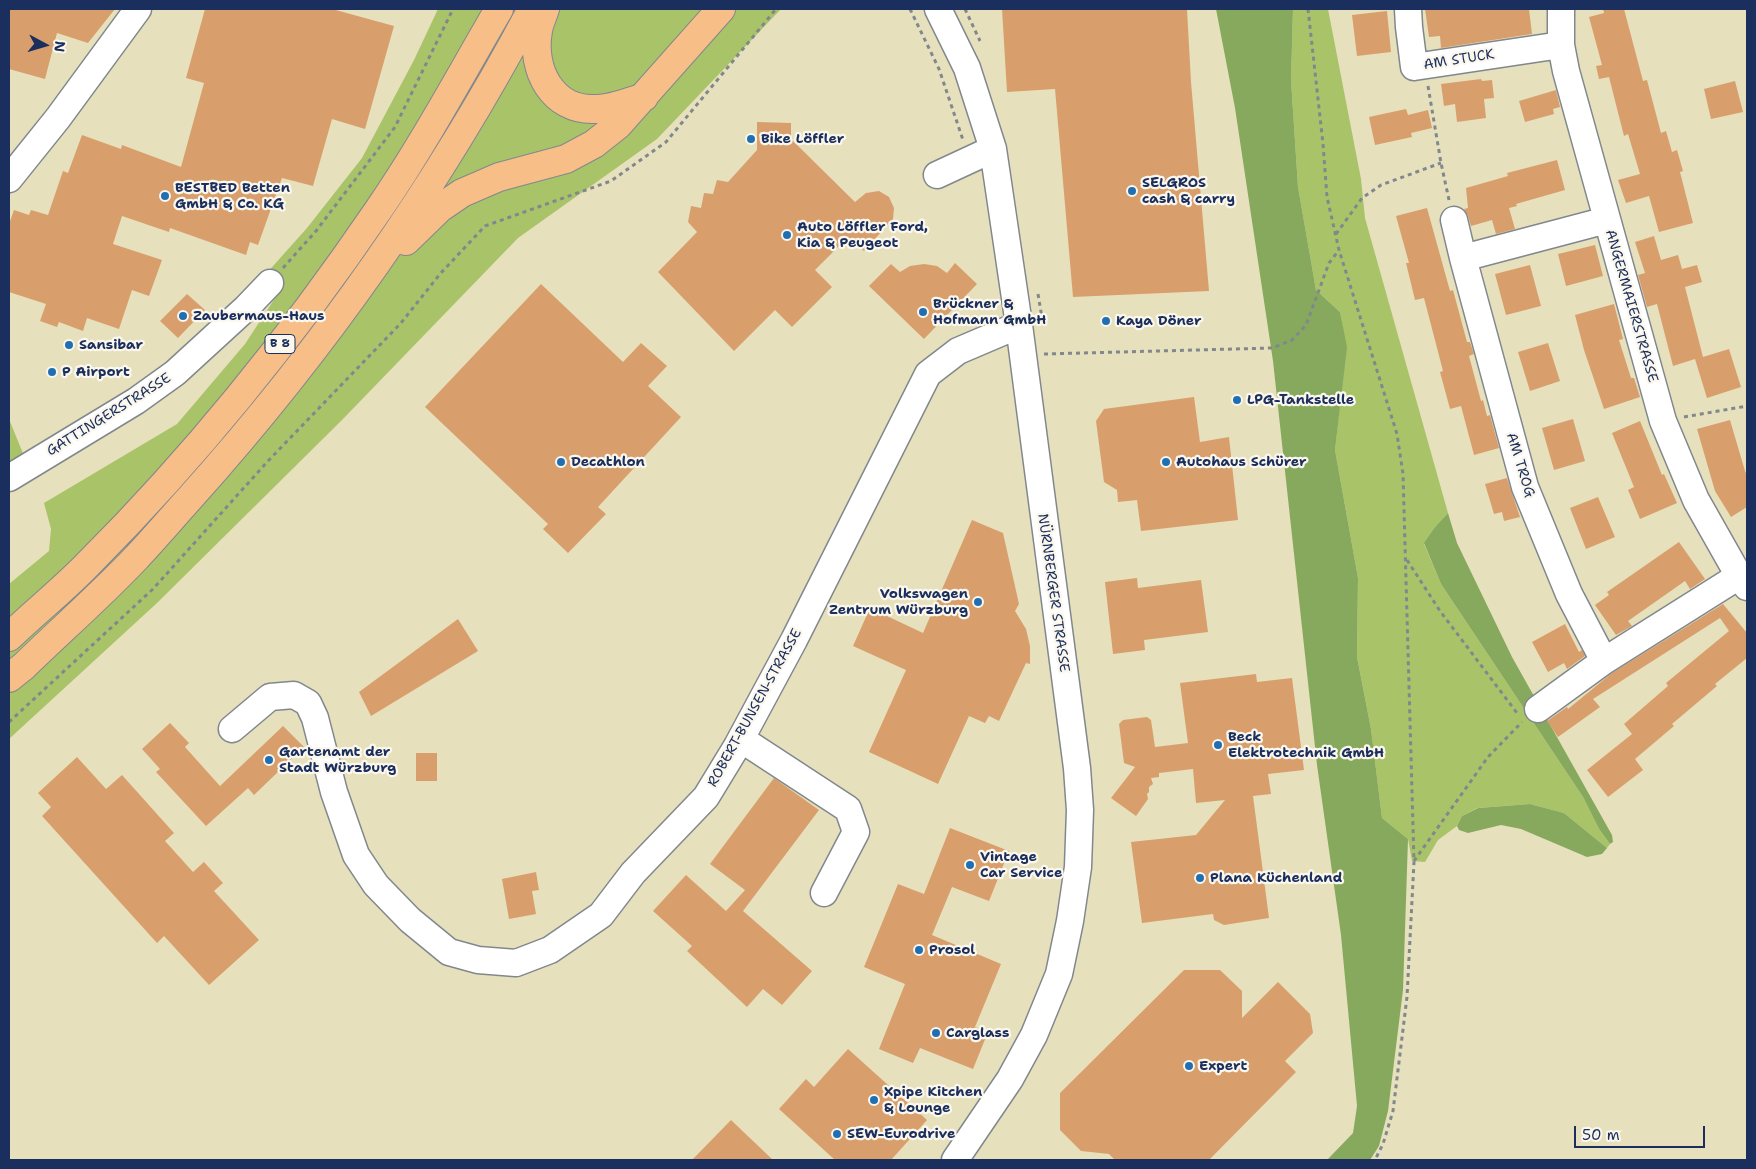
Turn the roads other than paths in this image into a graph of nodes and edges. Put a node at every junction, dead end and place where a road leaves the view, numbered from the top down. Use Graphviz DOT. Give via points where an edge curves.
graph roads {
  1 [pos="138,9"];
  2 [pos="499,9"];
  3 [pos="532,9"];
  4 [pos="545,9"];
  5 [pos="721,9"];
  6 [pos="938,9"];
  7 [pos="1408,9"];
  8 [pos="1561,9"];
  9 [pos="1561,45"];
  10 [pos="645,96"];
  11 [pos="981,154"];
  12 [pos="937,175"];
  13 [pos="9,179"];
  14 [pos="1454,220"];
  15 [pos="1607,220"];
  16 [pos="1463,258"];
  17 [pos="270,283"];
  18 [pos="359,288"];
  19 [pos="1018,326"];
  20 [pos="9,478"];
  21 [pos="1743,581"];
  22 [pos="9,636"];
  23 [pos="1604,661"];
  24 [pos="9,678"];
  25 [pos="1538,709"];
  26 [pos="232,729"];
  27 [pos="741,739"];
  28 [pos="824,893"];
  29 [pos="954,1160"];
  1 -- 13 [label="street"];
  2 -- 22 [label="highway, B 8" via="380,207 332,277 237,400 88,564"];
  3 -- 18 [label="highway, B 8" via="466,128"];
  4 -- 10 [label="highway" via="538,31 537,55 540,72 553,94 571,105 593,109 612,107"];
  5 -- 10 [label="highway"];
  6 -- 11 [label="street, NÜRNBERGER STRASSE" via="967,68"];
  7 -- 9 [label="street, AM STUCK" via="1414,67"];
  8 -- 9 [label="street, ANGERMAIERSTRASSE"];
  9 -- 15 [label="street, ANGERMAIERSTRASSE"];
  10 -- 18 [label="highway" via="618,125 594,144 566,158 462,192 440,208"];
  11 -- 12 [label="street"];
  11 -- 19 [label="street, NÜRNBERGER STRASSE"];
  14 -- 16 [label="street, AM TROG"];
  15 -- 16 [label="street"];
  15 -- 21 [label="street, ANGERMAIERSTRASSE" via="1663,421 1696,500"];
  16 -- 23 [label="street, AM TROG" via="1525,487 1569,594"];
  17 -- 20 [label="street, GATTINGERSTRASSE" via="175,374"];
  18 -- 24 [label="highway, B 8" via="224,461 136,558"];
  19 -- 27 [label="street, ROBERT-BUNSEN-STRASSE" via="958,351 928,374"];
  19 -- 29 [label="street, NÜRNBERGER STRASSE" via="1077,768 1080,810 1078,867 1059,974 1034,1035 1010,1079"];
  21 -- 23 [label="street"];
  23 -- 25 [label="street"];
  26 -- 27 [label="street, ROBERT-BUNSEN-STRASSE" via="270,697 294,695 308,703 356,855 376,886 449,952 478,960 516,962 550,950 601,915 633,873 706,797"];
  27 -- 28 [label="street" via="848,809 856,832"];
}
